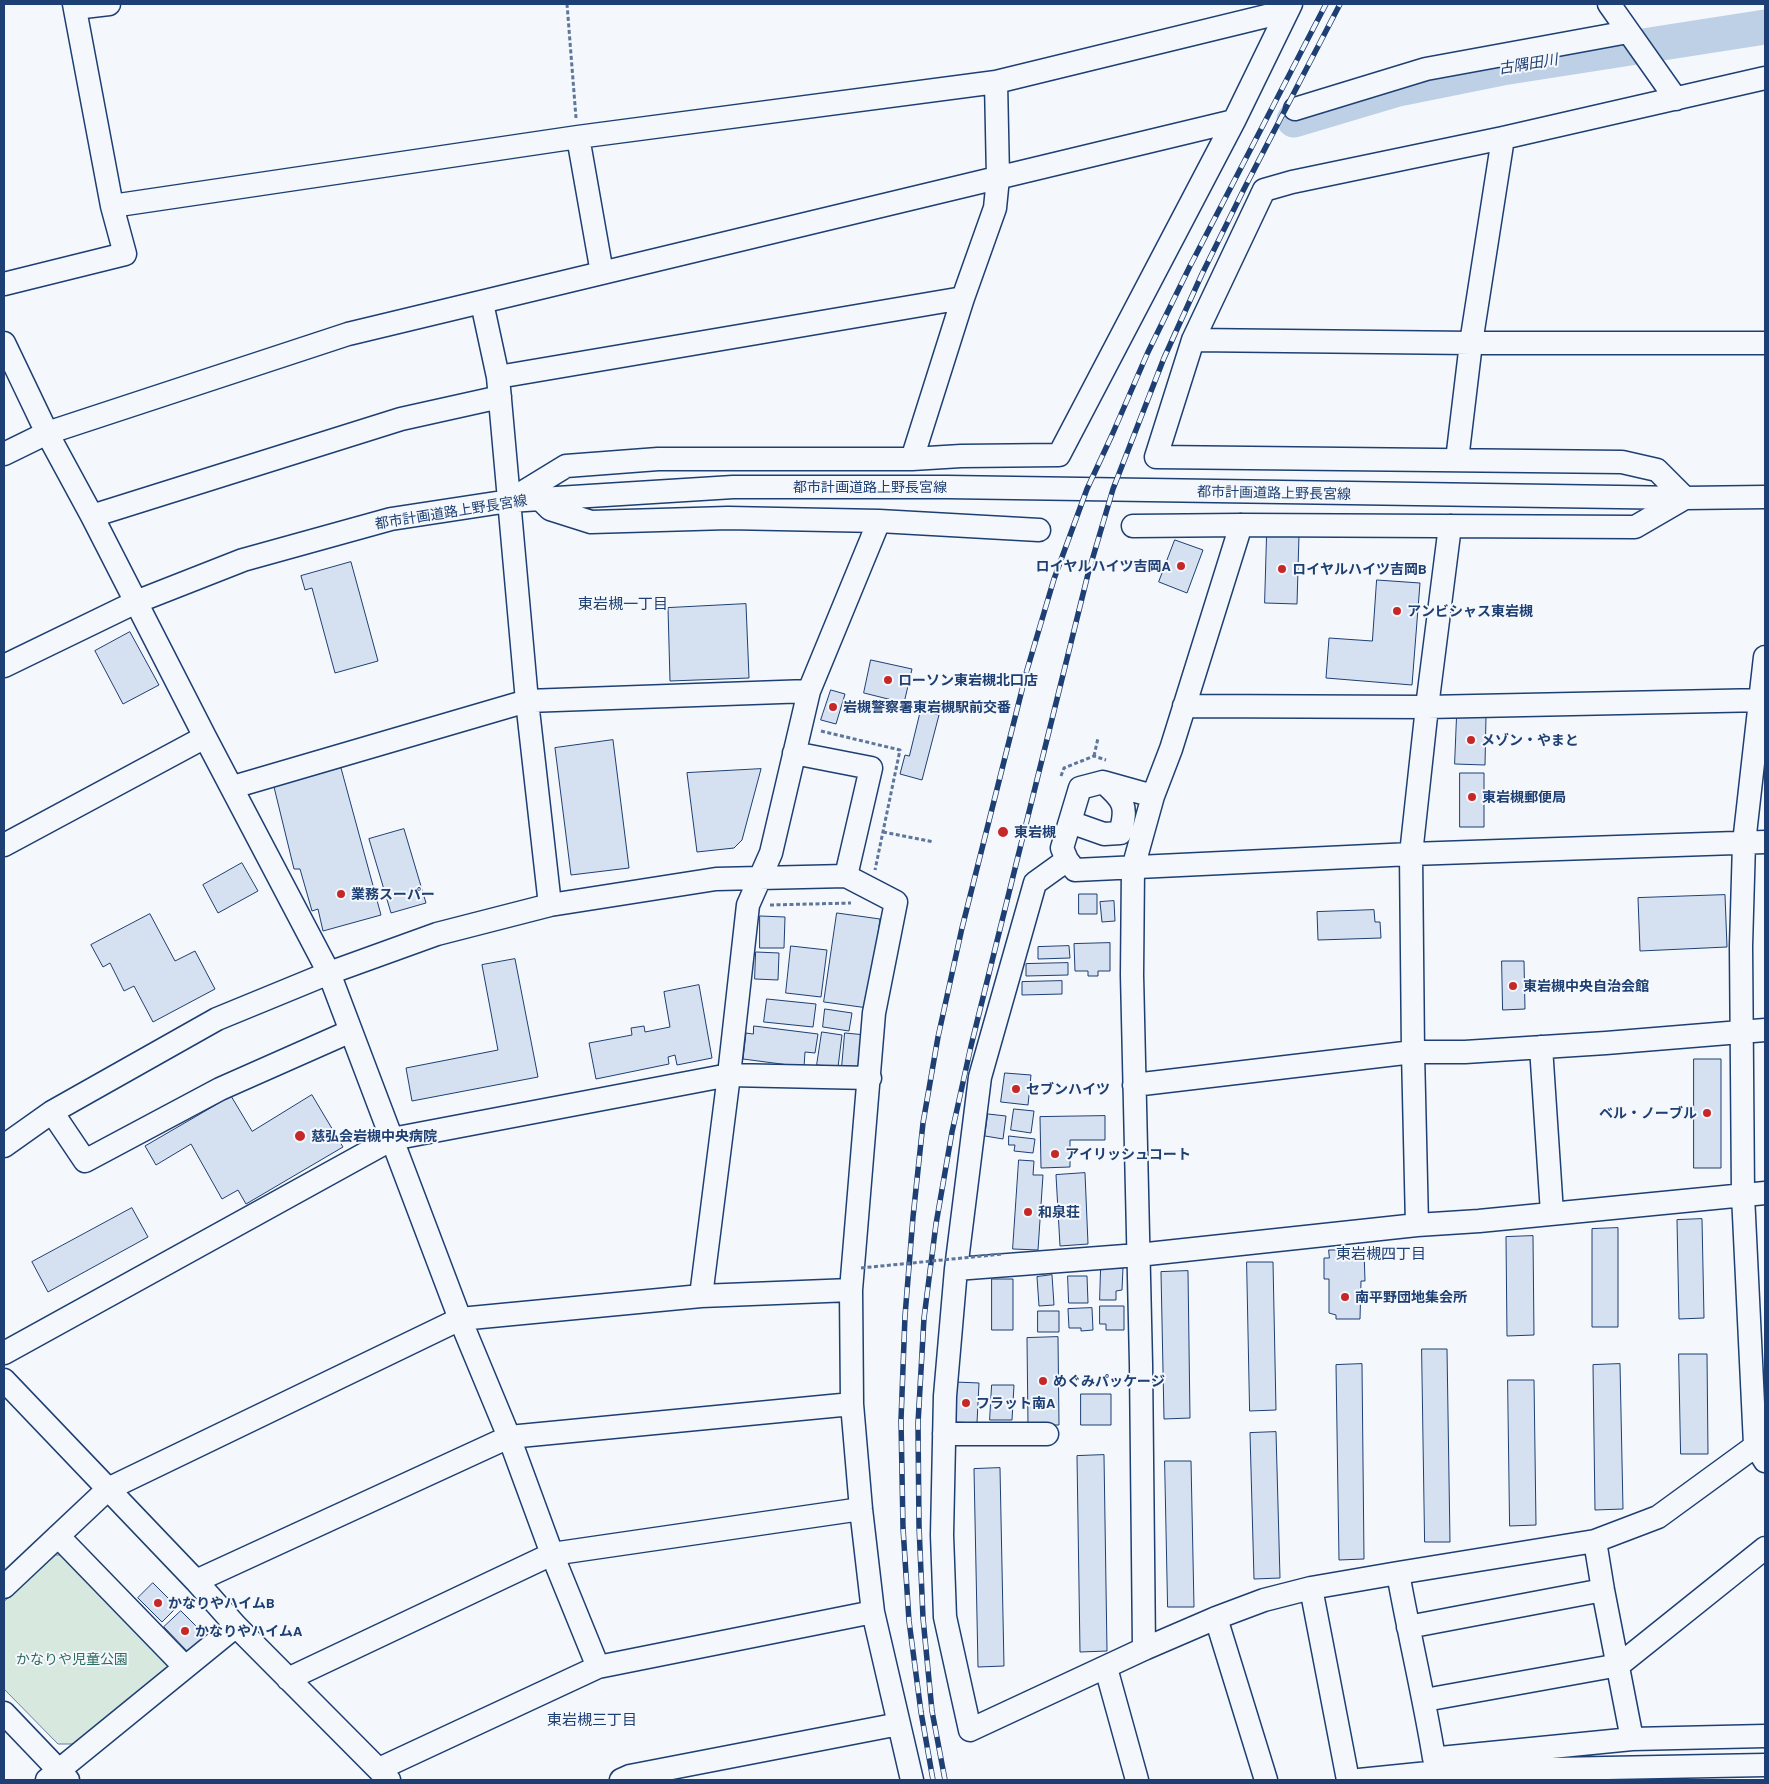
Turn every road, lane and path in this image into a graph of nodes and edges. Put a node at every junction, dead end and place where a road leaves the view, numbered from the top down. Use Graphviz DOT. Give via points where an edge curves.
graph roads {
  1 [pos="109,4"];
  2 [pos="567,4"];
  3 [pos="1609,4"];
  4 [pos="74,6"];
  5 [pos="1289,7"];
  6 [pos="1635,41"];
  7 [pos="1765,78"];
  8 [pos="996,82"];
  9 [pos="1676,99"];
  10 [pos="1294,109"];
  11 [pos="1234,121"];
  12 [pos="578,137"];
  13 [pos="1503,138"];
  14 [pos="998,178"];
  15 [pos="112,206"];
  16 [pos="602,273"];
  17 [pos="4,284"];
  18 [pos="963,298"];
  19 [pos="482,303"];
  20 [pos="1193,340"];
  21 [pos="4,342"];
  22 [pos="1471,343"];
  23 [pos="1765,343"];
  24 [pos="499,387"];
  25 [pos="47,433"];
  26 [pos="4,454"];
  27 [pos="912,459"];
  28 [pos="1458,460"];
  29 [pos="1765,497"];
  30 [pos="1686,498"];
  31 [pos="540,499"];
  32 [pos="509,501"];
  33 [pos="92,516"];
  34 [pos="879,522"];
  35 [pos="1241,525"];
  36 [pos="1132,526"];
  37 [pos="1450,526"];
  38 [pos="1039,530"];
  39 [pos="136,602"];
  40 [pos="1765,657"];
  41 [pos="4,666"];
  42 [pos="809,691"];
  43 [pos="527,701"];
  44 [pos="1762,701"];
  45 [pos="1184,706"];
  46 [pos="1427,707"];
  47 [pos="818,725"];
  48 [pos="205,737"];
  49 [pos="1098,738"];
  50 [pos="794,753"];
  51 [pos="1094,756"];
  52 [pos="1108,772"];
  53 [pos="1061,777"];
  54 [pos="233,787"];
  55 [pos="1153,796"];
  56 [pos="1070,822"];
  57 [pos="883,832"];
  58 [pos="934,842"];
  59 [pos="1755,843"];
  60 [pos="4,845"];
  61 [pos="1412,854"];
  62 [pos="1067,860"];
  63 [pos="1133,868"];
  64 [pos="875,870"];
  65 [pos="846,876"];
  66 [pos="759,878"];
  67 [pos="857,903"];
  68 [pos="550,905"];
  69 [pos="764,905"];
  70 [pos="329,973"];
  71 [pos="1765,1030"];
  72 [pos="351,1031"];
  73 [pos="1743,1032"];
  74 [pos="1541,1047"];
  75 [pos="1413,1052"];
  76 [pos="730,1075"];
  77 [pos="870,1078"];
  78 [pos="1134,1085"];
  79 [pos="52,1112"];
  80 [pos="392,1139"];
  81 [pos="4,1146"];
  82 [pos="1754,1194"];
  83 [pos="1552,1213"];
  84 [pos="1417,1225"];
  85 [pos="1002,1254"];
  86 [pos="1138,1255"];
  87 [pos="1002,1259"];
  88 [pos="960,1261"];
  89 [pos="861,1268"];
  90 [pos="850,1290"];
  91 [pos="701,1296"];
  92 [pos="460,1319"];
  93 [pos="4,1353"];
  94 [pos="4,1380"];
  95 [pos="852,1404"];
  96 [pos="944,1434"];
  97 [pos="1047,1434"];
  98 [pos="509,1437"];
  99 [pos="1762,1448"];
  100 [pos="108,1489"];
  101 [pos="860,1509"];
  102 [pos="58,1536"];
  103 [pos="1595,1542"];
  104 [pos="1765,1548"];
  105 [pos="552,1554"];
  106 [pos="1398,1573"];
  107 [pos="196,1581"];
  108 [pos="4,1587"];
  109 [pos="1311,1588"];
  110 [pos="1603,1590"];
  111 [pos="873,1612"];
  112 [pos="1216,1618"];
  113 [pos="236,1626"];
  114 [pos="1408,1627"];
  115 [pos="1144,1649"];
  116 [pos="1618,1665"];
  117 [pos="185,1667"];
  118 [pos="598,1667"];
  119 [pos="1106,1668"];
  120 [pos="288,1679"];
  121 [pos="1425,1700"];
  122 [pos="4,1712"];
  123 [pos="899,1724"];
  124 [pos="1765,1736"];
  125 [pos="1632,1739"];
  126 [pos="1434,1758"];
  127 [pos="1765,1765"];
  128 [pos="384,1775"];
  129 [pos="1401,1775"];
  130 [pos="58,1777"];
  131 [pos="621,1780"];
  132 [pos="912,1780"];
  133 [pos="1137,1780"];
  134 [pos="1266,1780"];
  135 [pos="1348,1780"];
  136 [pos="1359,1780"];
  1 -- 4 [label="street"];
  2 -- 12 [label="path"];
  3 -- 6 [label="street"];
  4 -- 15 [label="street"];
  5 -- 8 [label="street"];
  5 -- 11 [label="street"];
  6 -- 9 [label="street"];
  6 -- 10 [label="street" via="1426,70"];
  7 -- 9 [label="street"];
  8 -- 12 [label="street"];
  8 -- 14 [label="street"];
  9 -- 13 [label="street"];
  11 -- 14 [label="street"];
  11 -- 27 [label="street" via="1059,454"];
  12 -- 15 [label="street"];
  12 -- 16 [label="street"];
  13 -- 20 [label="street" via="1264,190"];
  13 -- 22 [label="street"];
  14 -- 16 [label="street"];
  14 -- 18 [label="street" via="995,208"];
  15 -- 17 [label="street" via="125,254"];
  16 -- 19 [label="street"];
  18 -- 24 [label="street"];
  18 -- 27 [label="street"];
  19 -- 24 [label="street"];
  19 -- 25 [label="street" via="348,334"];
  20 -- 22 [label="street"];
  20 -- 28 [label="street" via="1156,457"];
  21 -- 25 [label="street"];
  22 -- 23 [label="street"];
  22 -- 28 [label="street"];
  24 -- 32 [label="street"];
  24 -- 33 [label="street"];
  25 -- 26 [label="street"];
  25 -- 33 [label="street"];
  27 -- 32 [label="street" via="658,459 566,466"];
  28 -- 30 [label="street" via="1622,462 1657,470"];
  29 -- 30 [label="street, 都市計画道路上野長宮線"];
  30 -- 31 [label="street, 都市計画道路上野長宮線" via="947,486 733,487"];
  30 -- 37 [label="street" via="1636,527"];
  31 -- 32 [label="street, 都市計画道路上野長宮線"];
  31 -- 34 [label="street" via="550,509 591,522 728,518"];
  32 -- 39 [label="street, 都市計画道路上野長宮線" via="391,518 243,560"];
  32 -- 43 [label="street"];
  33 -- 39 [label="street"];
  34 -- 38 [label="street"];
  34 -- 42 [label="street"];
  35 -- 36 [label="street"];
  35 -- 37 [label="street"];
  35 -- 45 [label="street"];
  37 -- 46 [label="street"];
  39 -- 41 [label="street, 都市計画道路上野長宮線"];
  39 -- 48 [label="street"];
  40 -- 44 [label="street"];
  42 -- 43 [label="street"];
  42 -- 50 [label="street"];
  43 -- 54 [label="street"];
  43 -- 68 [label="street"];
  44 -- 46 [label="street"];
  44 -- 59 [label="street"];
  45 -- 46 [label="street"];
  45 -- 55 [label="street"];
  46 -- 61 [label="street"];
  47 -- 57 [label="path" via="818,731 900,750"];
  48 -- 54 [label="street"];
  48 -- 60 [label="street"];
  49 -- 51 [label="path"];
  50 -- 65 [label="street" via="871,768"];
  50 -- 66 [label="street" via="771,853"];
  51 -- 52 [label="path"];
  51 -- 53 [label="path" via="1064,768"];
  52 -- 55 [label="street"];
  52 -- 56 [label="street" via="1080,788"];
  52 -- 56 [label="street" via="1126,813 1120,833 1104,834"];
  54 -- 70 [label="street"];
  55 -- 63 [label="street"];
  56 -- 62 [label="street" via="1062,848"];
  57 -- 58 [label="path"];
  57 -- 64 [label="path"];
  59 -- 61 [label="street"];
  59 -- 73 [label="street" via="1741,946"];
  61 -- 63 [label="street"];
  61 -- 75 [label="street"];
  62 -- 63 [label="street" via="1075,870"];
  62 -- 88 [label="street" via="1036,883 980,1077"];
  63 -- 78 [label="street"];
  65 -- 66 [label="street"];
  65 -- 77 [label="street" via="896,902 874,1013"];
  66 -- 68 [label="street" via="716,879"];
  66 -- 76 [label="street" via="748,905"];
  67 -- 69 [label="path"];
  68 -- 70 [label="street" via="437,934"];
  70 -- 72 [label="street"];
  70 -- 79 [label="street" via="217,1019"];
  71 -- 73 [label="street"];
  72 -- 79 [label="street" via="220,1088 85,1161"];
  72 -- 80 [label="street"];
  73 -- 74 [label="street"];
  73 -- 82 [label="street"];
  74 -- 75 [label="street"];
  74 -- 83 [label="street"];
  75 -- 78 [label="street"];
  75 -- 84 [label="street"];
  76 -- 77 [label="street"];
  76 -- 80 [label="street"];
  76 -- 91 [label="street"];
  77 -- 90 [label="street"];
  78 -- 86 [label="street"];
  79 -- 81 [label="street"];
  80 -- 92 [label="street"];
  80 -- 93 [label="street"];
  82 -- 83 [label="street"];
  82 -- 99 [label="street"];
  83 -- 84 [label="street"];
  84 -- 86 [label="street"];
  85 -- 89 [label="path, bridge"];
  86 -- 88 [label="street"];
  86 -- 115 [label="street"];
  87 -- 88 [label="path"];
  88 -- 96 [label="street" via="945,1396"];
  90 -- 91 [label="street"];
  90 -- 95 [label="street"];
  91 -- 92 [label="street"];
  92 -- 98 [label="street"];
  92 -- 100 [label="street"];
  94 -- 100 [label="street"];
  95 -- 98 [label="street"];
  95 -- 101 [label="street"];
  96 -- 97 [label="street"];
  96 -- 119 [label="street" via="942,1535 945,1617 970,1730"];
  98 -- 105 [label="street"];
  98 -- 107 [label="street"];
  99 -- 103 [label="street" via="1658,1517"];
  100 -- 102 [label="street"];
  100 -- 107 [label="street"];
  101 -- 105 [label="street"];
  101 -- 111 [label="street"];
  102 -- 108 [label="street"];
  102 -- 117 [label="street"];
  103 -- 106 [label="street"];
  103 -- 110 [label="street"];
  104 -- 116 [label="street"];
  105 -- 118 [label="street"];
  105 -- 120 [label="street"];
  106 -- 109 [label="street"];
  106 -- 114 [label="street"];
  107 -- 113 [label="street"];
  109 -- 112 [label="street" via="1264,1600"];
  109 -- 135 [label="street"];
  110 -- 114 [label="street"];
  110 -- 116 [label="street"];
  111 -- 118 [label="street"];
  111 -- 123 [label="street"];
  112 -- 115 [label="street"];
  112 -- 134 [label="street"];
  113 -- 117 [label="street"];
  113 -- 120 [label="street"];
  114 -- 121 [label="street"];
  115 -- 119 [label="street"];
  116 -- 121 [label="street"];
  116 -- 125 [label="street"];
  117 -- 130 [label="street"];
  118 -- 128 [label="street"];
  119 -- 133 [label="street"];
  120 -- 128 [label="street"];
  121 -- 126 [label="street"];
  122 -- 130 [label="street"];
  123 -- 131 [label="street"];
  123 -- 132 [label="street"];
  124 -- 125 [label="street"];
  125 -- 126 [label="street"];
  126 -- 129 [label="street"];
  127 -- 129 [label="street" via="1448,1771"];
  129 -- 136 [label="street"];
}
